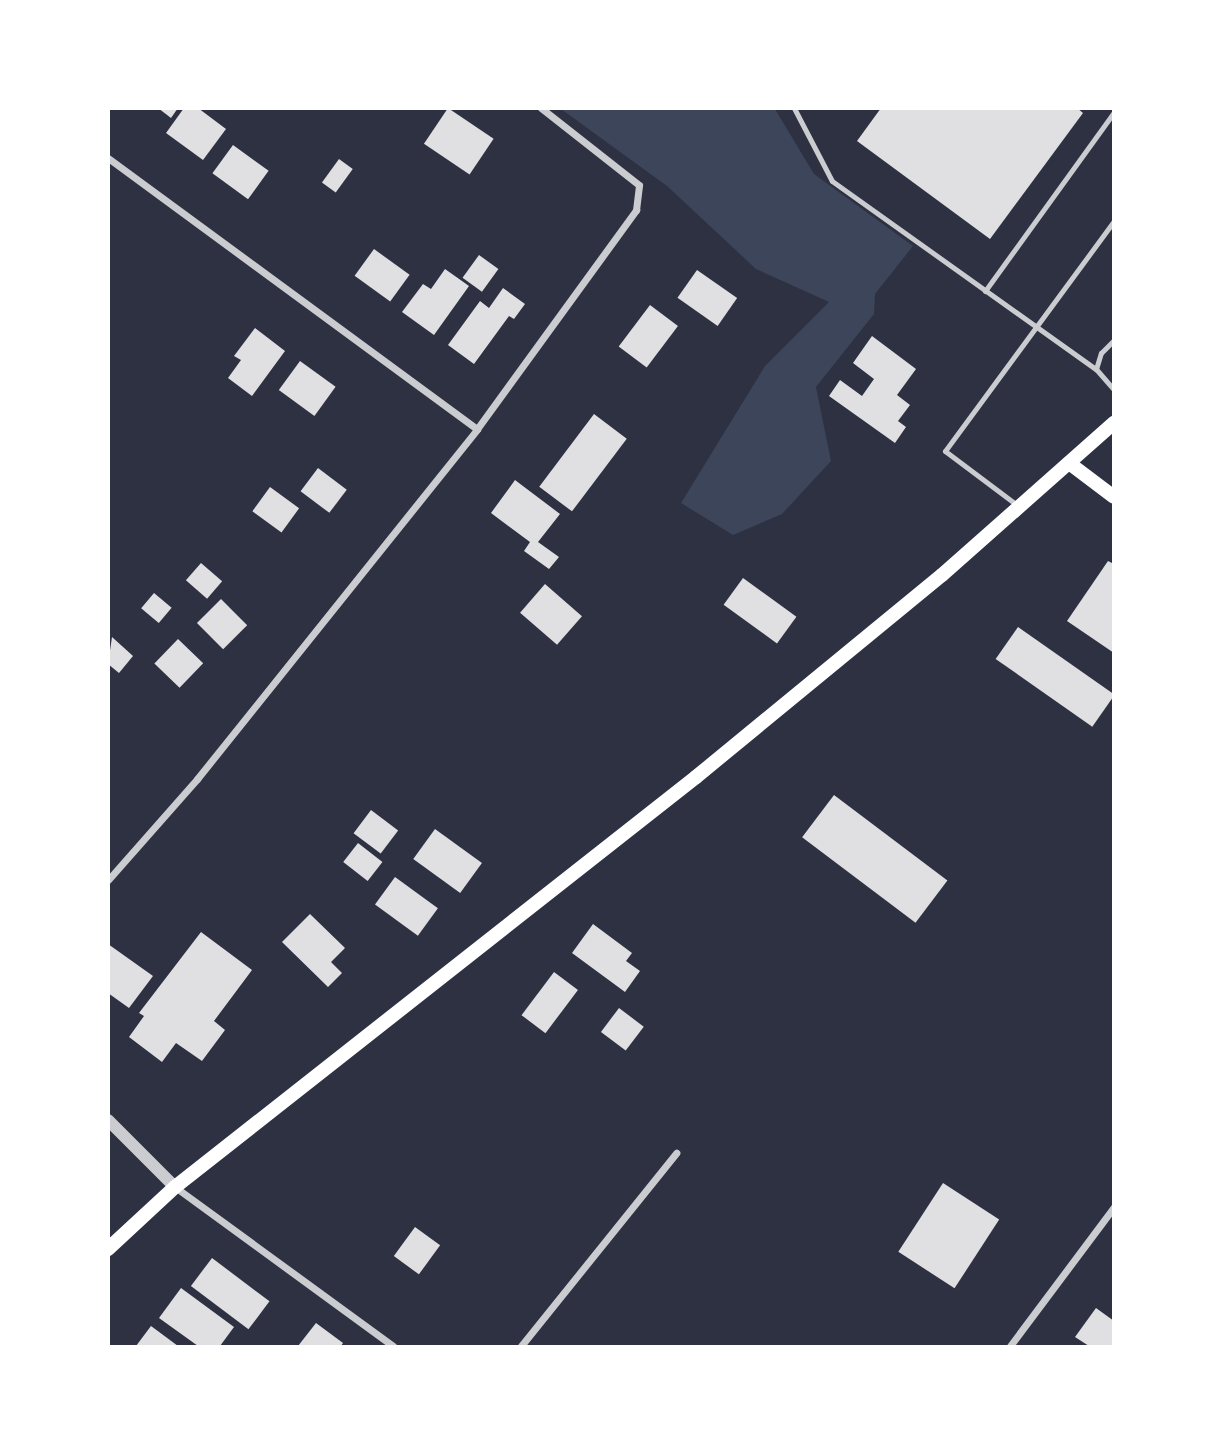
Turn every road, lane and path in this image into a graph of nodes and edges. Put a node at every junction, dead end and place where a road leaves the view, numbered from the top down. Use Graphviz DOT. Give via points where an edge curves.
graph roads {
  1 [pos="541,108"];
  2 [pos="794,108"];
  3 [pos="1114,111"];
  4 [pos="108,158"];
  5 [pos="1114,221"];
  6 [pos="985,291"];
  7 [pos="1035,326"];
  8 [pos="1114,340"];
  9 [pos="1096,369"];
  10 [pos="1114,390"];
  11 [pos="1114,423"];
  12 [pos="477,429"];
  13 [pos="1069,463"];
  14 [pos="1114,497"];
  15 [pos="1019,507"];
  16 [pos="108,880"];
  17 [pos="108,1120"];
  18 [pos="676,1153"];
  19 [pos="175,1187"];
  20 [pos="1114,1207"];
  21 [pos="108,1249"];
  22 [pos="393,1346"];
  23 [pos="521,1346"];
  24 [pos="1010,1346"];
  1 -- 12 [label="street" via="636,182 641,200"];
  2 -- 6 [label="lane" via="832,181"];
  3 -- 6 [label="lane"];
  4 -- 12 [label="street"];
  5 -- 7 [label="lane"];
  6 -- 7 [label="lane"];
  7 -- 9 [label="lane"];
  7 -- 15 [label="lane" via="945,451"];
  8 -- 9 [label="lane" via="1101,352"];
  9 -- 10 [label="lane"];
  11 -- 13 [label="main road"];
  12 -- 16 [label="street" via="197,779"];
  13 -- 14 [label="main road"];
  13 -- 15 [label="main road"];
  15 -- 19 [label="main road" via="696,777"];
  17 -- 19 [label="street"];
  18 -- 23 [label="street"];
  19 -- 21 [label="main road"];
  19 -- 22 [label="street"];
  20 -- 24 [label="street"];
}
